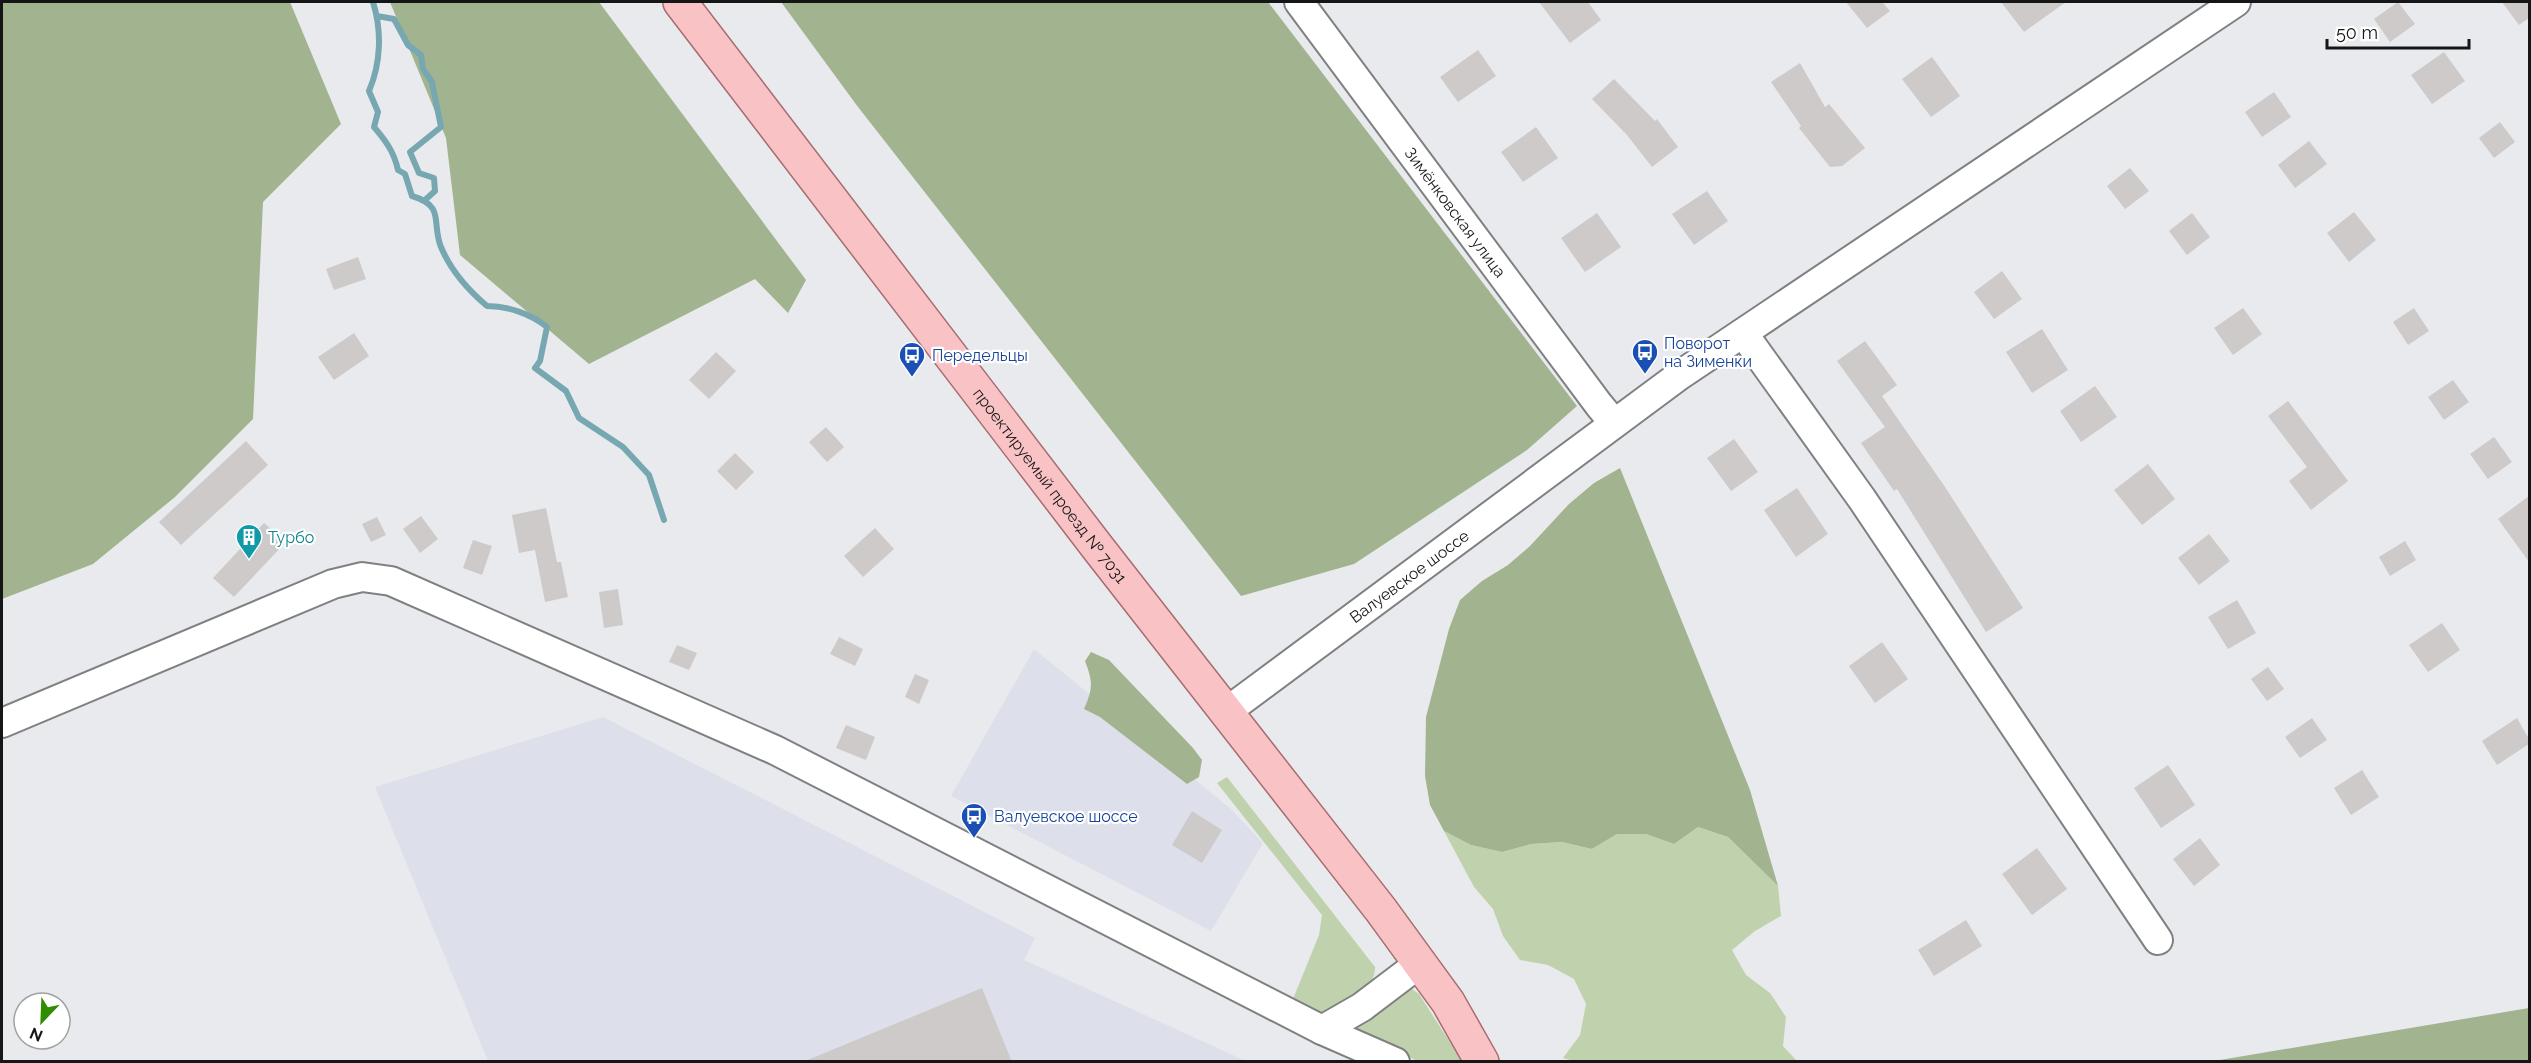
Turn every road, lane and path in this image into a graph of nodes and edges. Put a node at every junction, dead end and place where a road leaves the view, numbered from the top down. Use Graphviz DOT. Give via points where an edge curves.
graph roads {
  1 [pos="680,2"];
  2 [pos="1299,2"];
  3 [pos="2236,2"];
  4 [pos="1743,333"];
  5 [pos="1614,423"];
  6 [pos="1226,712"];
  7 [pos="2,723"];
  8 [pos="2158,940"];
  9 [pos="1420,963"];
  10 [pos="1322,1030"];
  11 [pos="1395,1062"];
  12 [pos="1482,1062"];
  1 -- 6 [label="main road, проектируемый проезд № 7031"];
  2 -- 5 [label="street, Зимёнковская улица"];
  3 -- 4 [label="street, Валуевское шоссе"];
  4 -- 5 [label="street, Валуевское шоссе"];
  4 -- 8 [label="street" via="1862,499"];
  5 -- 6 [label="street, Валуевское шоссе"];
  6 -- 9 [label="main road"];
  7 -- 10 [label="street" via="333,584 362,577 392,581 775,750"];
  9 -- 10 [label="street" via="1362,1007"];
  9 -- 12 [label="main road" via="1448,1002"];
  10 -- 11 [label="street"];
}
